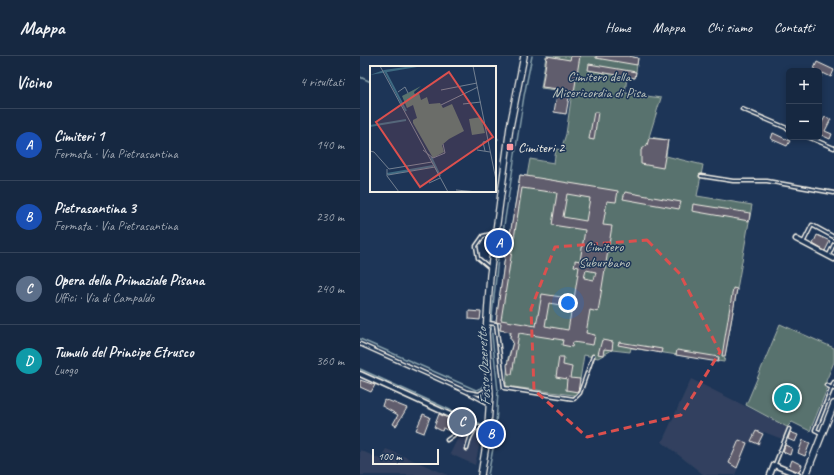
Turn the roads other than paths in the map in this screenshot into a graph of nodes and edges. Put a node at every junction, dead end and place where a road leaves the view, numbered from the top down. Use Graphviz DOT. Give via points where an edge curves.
graph roads {
  1 [pos="524,56"];
  2 [pos="742,109"];
  3 [pos="786,128"];
  4 [pos="815,140"];
  5 [pos="834,148"];
  6 [pos="701,176"];
  7 [pos="834,193"];
  8 [pos="496,232"];
  9 [pos="834,237"];
  10 [pos="796,239"];
  11 [pos="803,243"];
  12 [pos="834,244"];
  13 [pos="828,256"];
  14 [pos="834,259"];
  15 [pos="491,269"];
  16 [pos="488,323"];
  17 [pos="360,344"];
  18 [pos="593,356"];
  19 [pos="360,374"];
  20 [pos="834,382"];
  21 [pos="826,385"];
  22 [pos="491,386"];
  23 [pos="833,388"];
  24 [pos="467,392"];
  25 [pos="834,404"];
  26 [pos="490,405"];
  27 [pos="464,422"];
  28 [pos="476,427"];
  29 [pos="789,429"];
  30 [pos="488,431"];
  31 [pos="822,433"];
  32 [pos="447,440"];
  33 [pos="467,449"];
  34 [pos="774,465"];
  35 [pos="480,475"];
  36 [pos="770,475"];
  37 [pos="798,475"];
  38 [pos="806,475"];
  1 -- 8 [label="street" via="510,127"];
  2 -- 3 [label="lane"];
  4 -- 5 [label="lane"];
  6 -- 7 [label="lane" via="733,182 767,181"];
  8 -- 15 [label="street"];
  8 -- 15 [label="lane" via="483,236 476,246 478,258"];
  9 -- 11 [label="lane" via="812,225"];
  10 -- 11 [label="street"];
  11 -- 13 [label="street"];
  12 -- 13 [label="lane"];
  13 -- 14 [label="street"];
  15 -- 16 [label="street"];
  16 -- 18 [label="lane" via="496,324 504,388 574,399 580,393"];
  16 -- 22 [label="street"];
  17 -- 24 [label="lane"];
  19 -- 27 [label="street"];
  20 -- 23 [label="lane"];
  21 -- 23 [label="lane"];
  22 -- 24 [label="lane" via="479,394"];
  22 -- 26 [label="street"];
  23 -- 31 [label="lane" via="815,430"];
  24 -- 26 [label="lane"];
  25 -- 31 [label="street"];
  26 -- 30 [label="street"];
  27 -- 28 [label="street"];
  27 -- 32 [label="lane"];
  28 -- 30 [label="street"];
  28 -- 33 [label="lane"];
  29 -- 34 [label="lane"];
  30 -- 35 [label="street"];
  31 -- 38 [label="street"];
  34 -- 36 [label="street"];
  34 -- 37 [label="street"];
}
